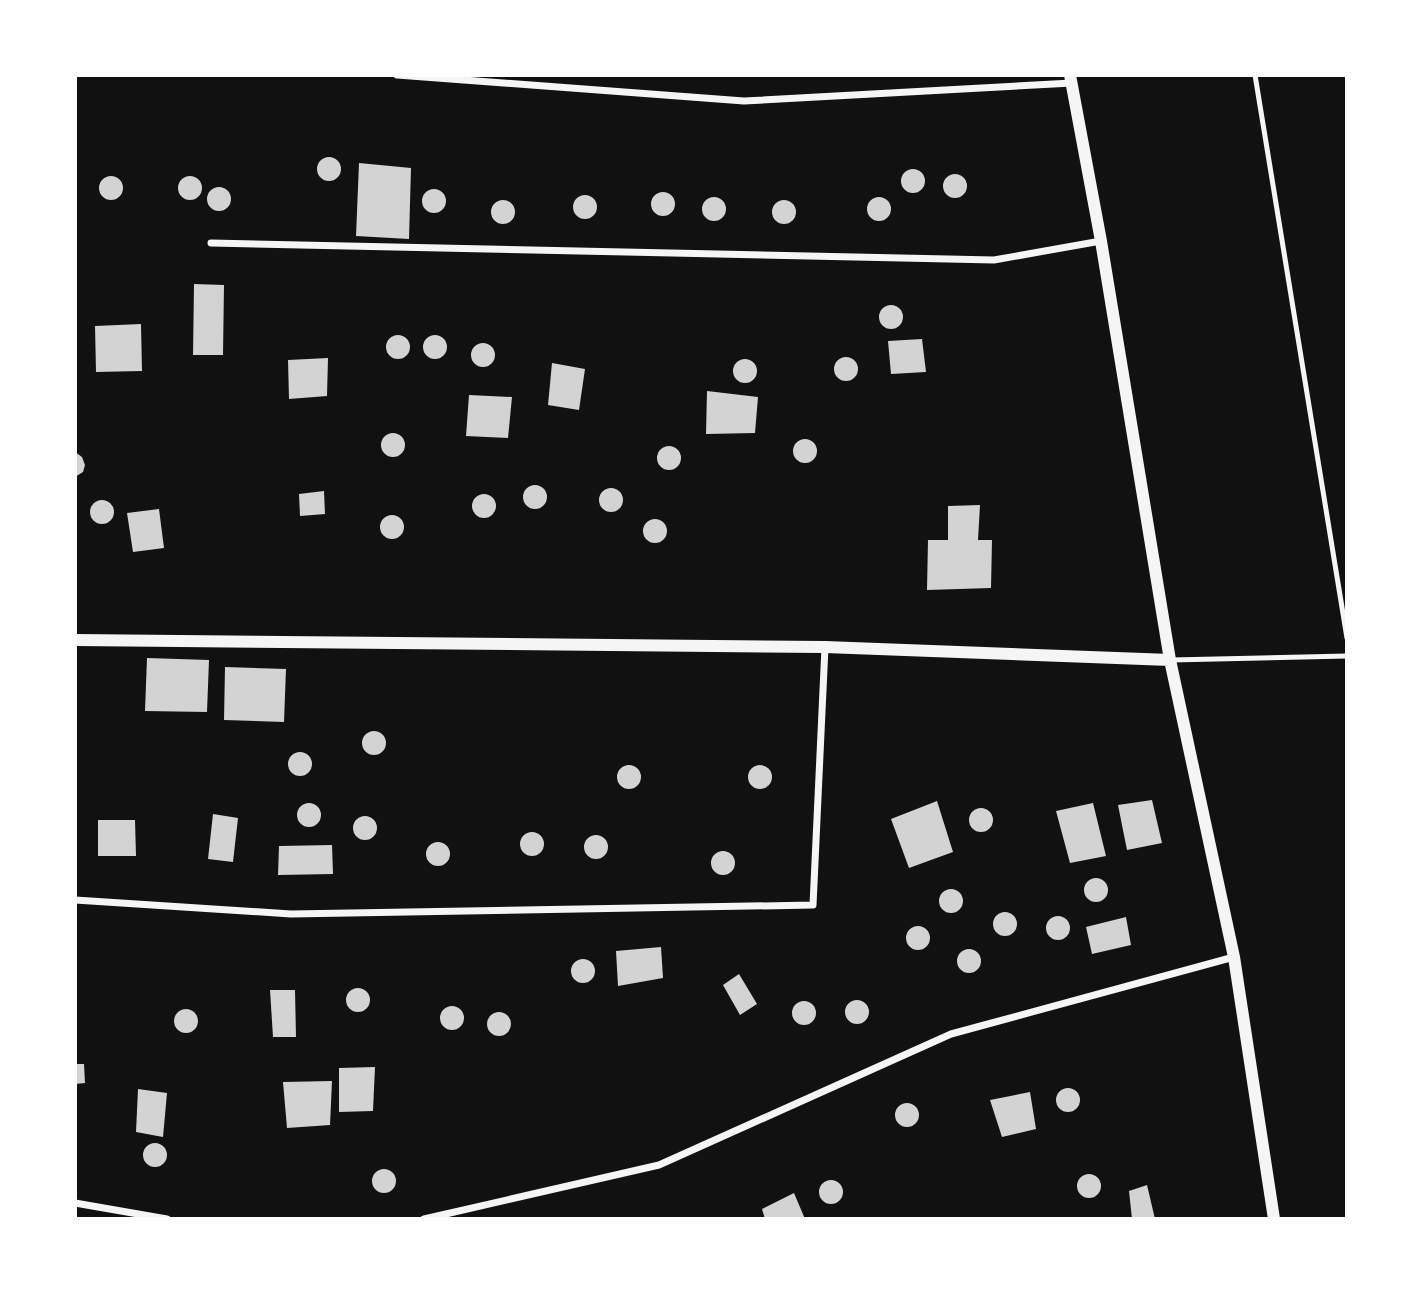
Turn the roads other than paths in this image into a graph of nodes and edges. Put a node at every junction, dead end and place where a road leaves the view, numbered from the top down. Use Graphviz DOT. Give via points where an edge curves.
graph roads {
  1 [pos="397,75"];
  2 [pos="1255,75"];
  3 [pos="1071,79"];
  4 [pos="1101,242"];
  5 [pos="211,243"];
  6 [pos="1347,638"];
  7 [pos="75,640"];
  8 [pos="825,647"];
  9 [pos="1347,656"];
  10 [pos="1170,660"];
  11 [pos="75,900"];
  12 [pos="1234,957"];
  13 [pos="75,1203"];
  14 [pos="167,1219"];
  15 [pos="424,1219"];
  16 [pos="1274,1219"];
  1 -- 3 [label="street" via="744,101"];
  2 -- 6 [label="lane"];
  3 -- 4 [label="street"];
  4 -- 5 [label="street" via="993,260"];
  4 -- 10 [label="street"];
  7 -- 8 [label="street"];
  8 -- 10 [label="street"];
  8 -- 11 [label="street" via="813,905 292,914"];
  9 -- 10 [label="lane"];
  10 -- 12 [label="street"];
  12 -- 15 [label="street" via="951,1034 659,1165"];
  12 -- 16 [label="street"];
  13 -- 14 [label="street"];
}
